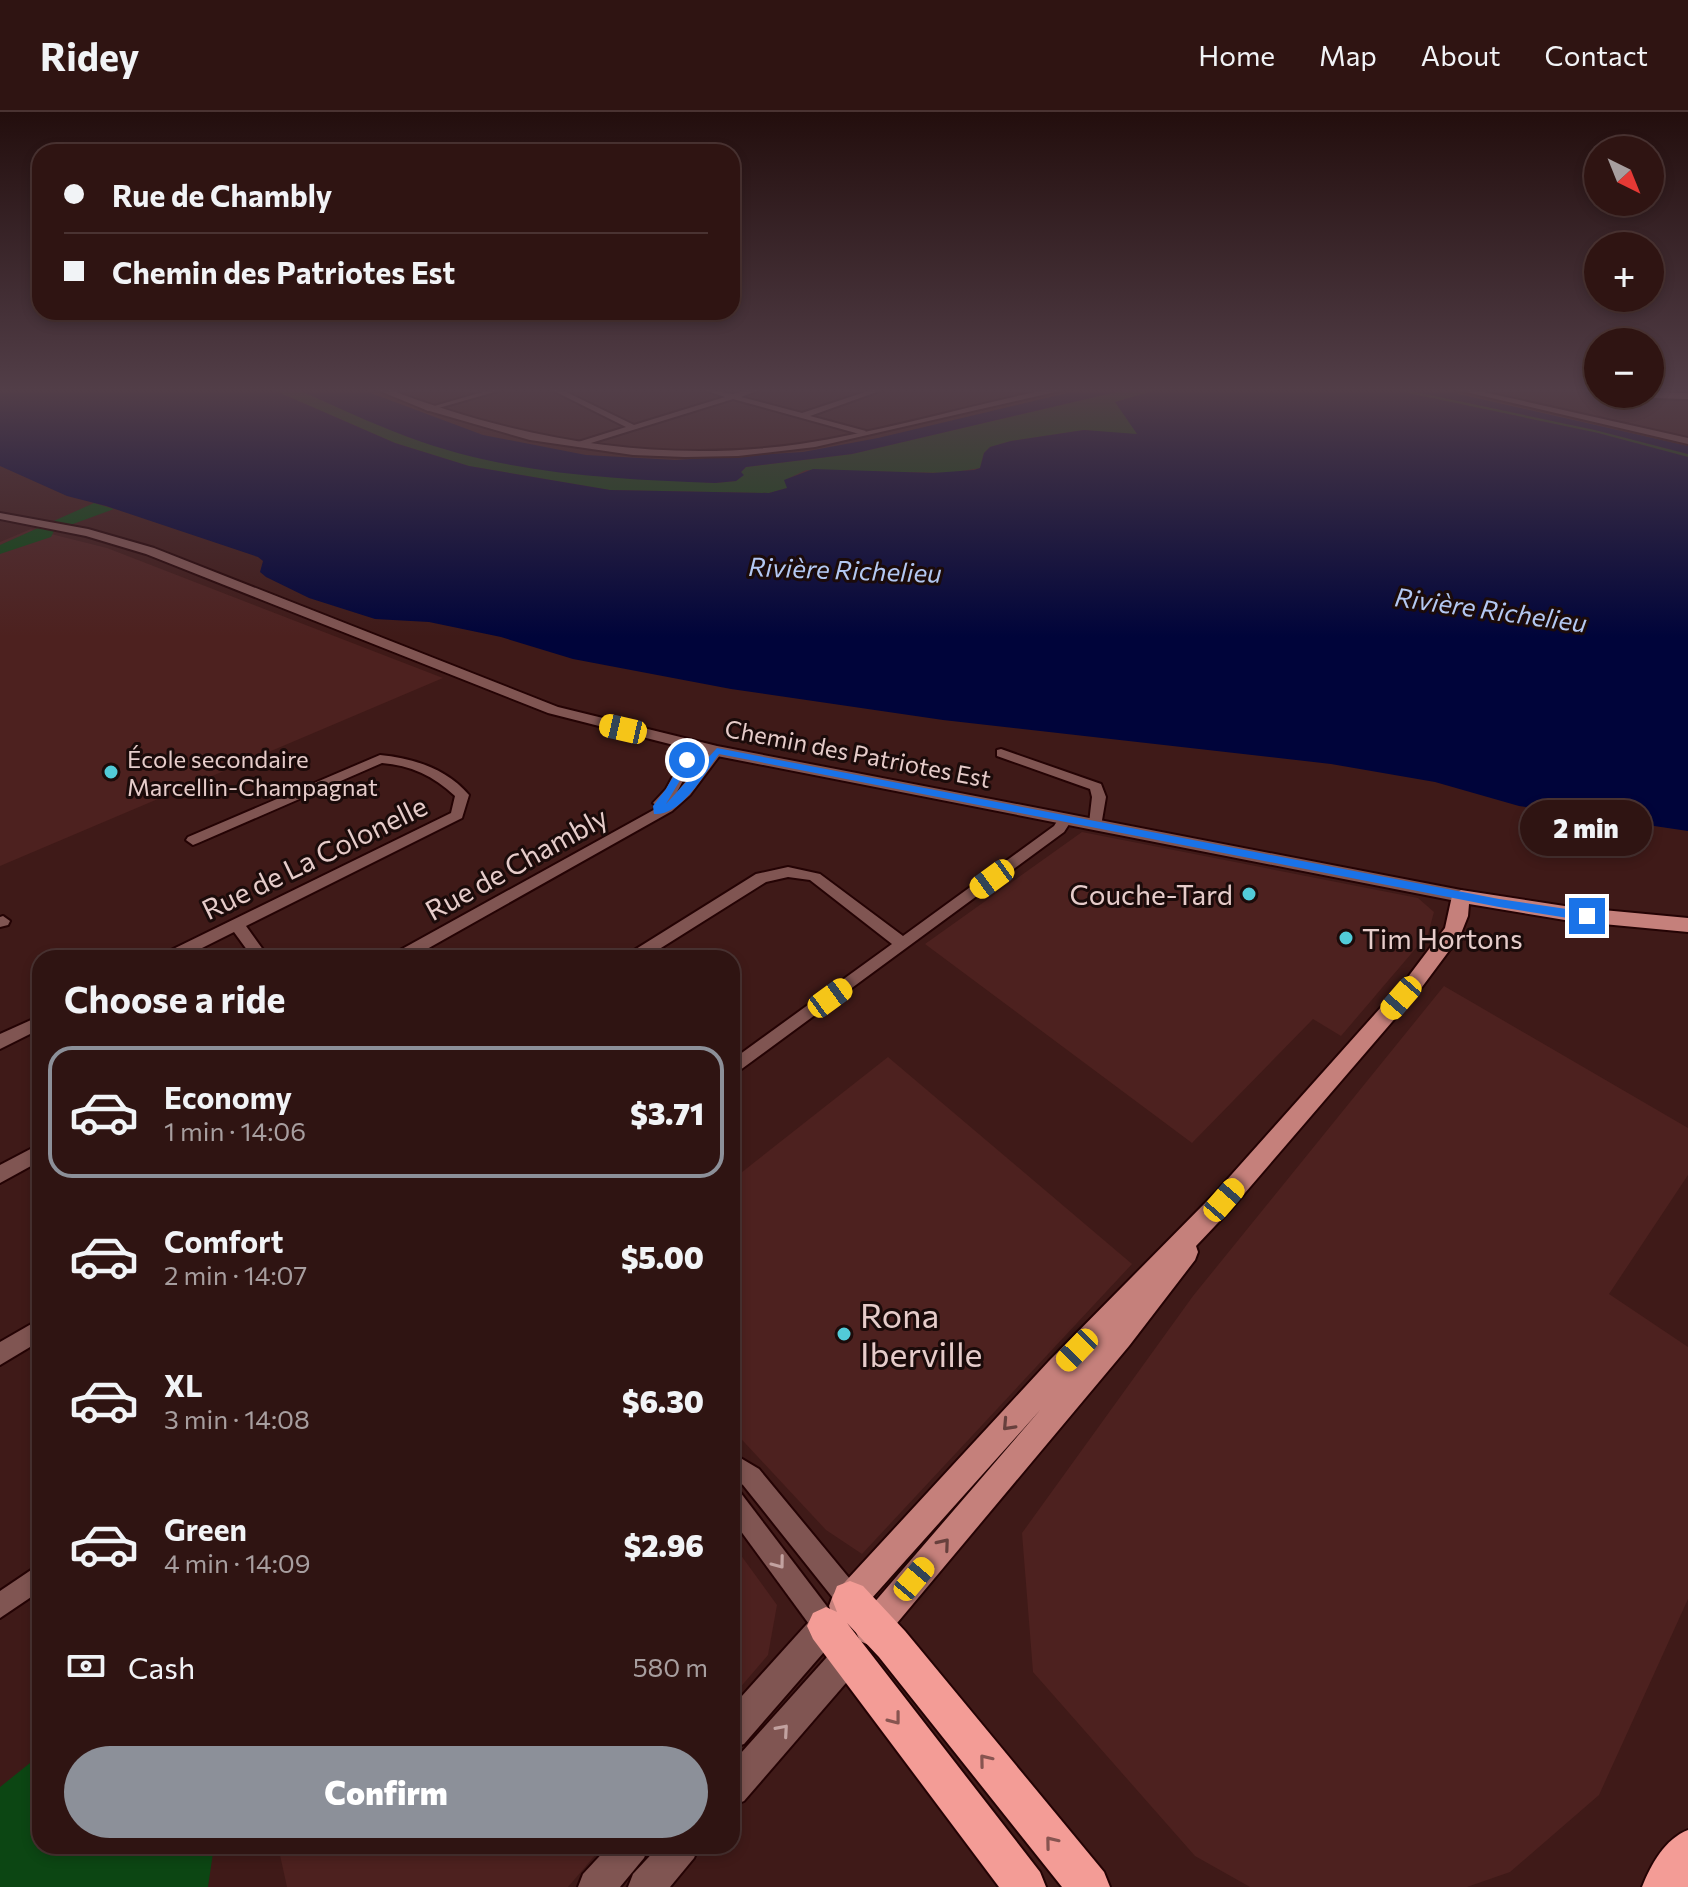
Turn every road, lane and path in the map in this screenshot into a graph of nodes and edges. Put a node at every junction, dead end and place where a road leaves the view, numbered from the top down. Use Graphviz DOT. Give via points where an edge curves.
graph roads {
  1 [pos="0,516"];
  2 [pos="695,746"];
  3 [pos="717,751"];
  4 [pos="1001,753"];
  5 [pos="658,812"];
  6 [pos="1066,818"];
  7 [pos="1096,823"];
  8 [pos="193,840"];
  9 [pos="1461,896"];
  10 [pos="236,924"];
  11 [pos="1688,925"];
  12 [pos="903,944"];
  13 [pos="184,950"];
  14 [pos="255,950"];
  15 [pos="412,950"];
  16 [pos="646,950"];
  17 [pos="32,1026"];
  18 [pos="0,1042"];
  19 [pos="740,1063"];
  20 [pos="32,1157"];
  21 [pos="0,1175"];
  22 [pos="32,1334"];
  23 [pos="0,1354"];
  24 [pos="740,1469"];
  25 [pos="740,1509"];
  26 [pos="32,1582"];
  27 [pos="0,1606"];
  28 [pos="850,1627"];
  29 [pos="740,1725"];
  30 [pos="740,1778"];
  31 [pos="1688,1851"];
  32 [pos="625,1854"];
  33 [pos="675,1854"];
  34 [pos="596,1887"];
  35 [pos="646,1887"];
  36 [pos="1025,1887"];
  37 [pos="1089,1887"];
  38 [pos="1663,1887"];
  1 -- 2 [label="street, Chemin des Patriotes Est" via="139,547 553,710"];
  2 -- 3 [label="street, Chemin des Patriotes Est"];
  2 -- 5 [label="street"];
  3 -- 5 [label="street, Rue de Chambly" via="685,792"];
  3 -- 6 [label="street, Chemin des Patriotes Est"];
  4 -- 7 [label="street" via="1096,787"];
  5 -- 15 [label="street, Rue de Chambly"];
  6 -- 7 [label="street, Chemin des Patriotes Est"];
  6 -- 12 [label="street" via="1059,829"];
  7 -- 9 [label="street, Chemin des Patriotes Est"];
  8 -- 10 [label="street, Rue de La Colonelle" via="380,759 396,759 442,776 462,795 457,815"];
  9 -- 11 [label="main road, Chemin des Patriotes Est"];
  9 -- 28 [label="main road" via="1456,924 1438,955 1224,1200 1058,1370"];
  10 -- 13 [label="street, Rue de La Colonelle"];
  10 -- 14 [label="street"];
  12 -- 16 [label="street" via="815,877 778,871"];
  12 -- 19 [label="street"];
  17 -- 18 [label="street"];
  20 -- 21 [label="street"];
  22 -- 23 [label="street"];
  24 -- 28 [label="street" via="751,1477"];
  25 -- 28 [label="street, one-way"];
  26 -- 27 [label="street"];
  28 -- 29 [label="street"];
  30 -- 28 [label="street, one-way"];
  28 -- 36 [label="highway, one-way"];
  37 -- 28 [label="highway, one-way"];
  31 -- 38 [label="highway"];
  32 -- 34 [label="street"];
  33 -- 35 [label="street"];
}
